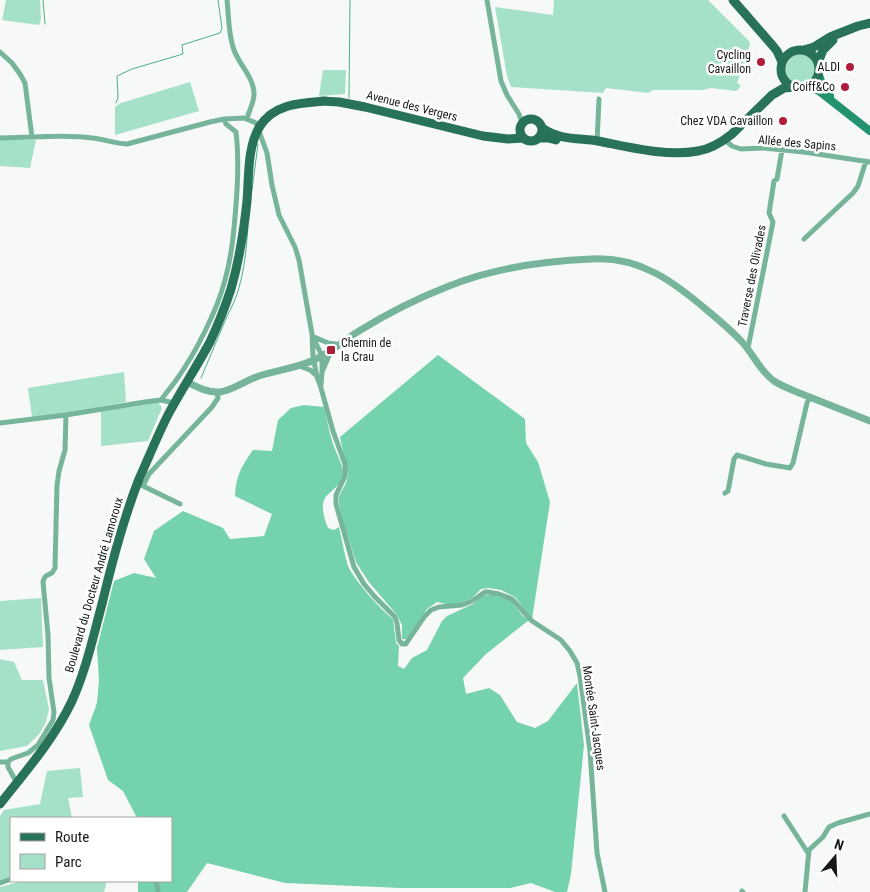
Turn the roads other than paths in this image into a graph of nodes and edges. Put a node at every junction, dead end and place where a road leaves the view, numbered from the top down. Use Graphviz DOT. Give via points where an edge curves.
graph roads {
  1 [pos="227,0"];
  2 [pos="488,0"];
  3 [pos="733,0"];
  4 [pos="746,13"];
  5 [pos="870,23"];
  6 [pos="844,32"];
  7 [pos="800,50"];
  8 [pos="0,52"];
  9 [pos="782,62"];
  10 [pos="818,62"];
  11 [pos="818,72"];
  12 [pos="781,73"];
  13 [pos="794,87"];
  14 [pos="804,87"];
  15 [pos="598,99"];
  16 [pos="326,101"];
  17 [pos="765,101"];
  18 [pos="840,106"];
  19 [pos="224,119"];
  20 [pos="522,121"];
  21 [pos="256,123"];
  22 [pos="542,128"];
  23 [pos="870,131"];
  24 [pos="32,137"];
  25 [pos="492,137"];
  26 [pos="0,138"];
  27 [pos="523,138"];
  28 [pos="538,138"];
  29 [pos="725,140"];
  30 [pos="597,142"];
  31 [pos="782,150"];
  32 [pos="868,161"];
  33 [pos="244,219"];
  34 [pos="804,239"];
  35 [pos="313,335"];
  36 [pos="340,342"];
  37 [pos="748,348"];
  38 [pos="331,350"];
  39 [pos="317,356"];
  40 [pos="299,366"];
  41 [pos="288,368"];
  42 [pos="322,372"];
  43 [pos="317,377"];
  44 [pos="187,382"];
  45 [pos="321,388"];
  46 [pos="217,392"];
  47 [pos="810,397"];
  48 [pos="161,400"];
  49 [pos="174,403"];
  50 [pos="66,415"];
  51 [pos="870,421"];
  52 [pos="0,423"];
  53 [pos="725,492"];
  54 [pos="180,504"];
  55 [pos="0,762"];
  56 [pos="8,762"];
  57 [pos="17,782"];
  58 [pos="0,804"];
  59 [pos="870,814"];
  60 [pos="784,816"];
  61 [pos="808,853"];
  62 [pos="606,892"];
  63 [pos="805,892"];
  1 -- 21 [label="street" via="233,46 254,92 252,102"];
  2 -- 20 [label="street" via="501,81"];
  3 -- 4 [label="main road"];
  4 -- 7 [label="main road" via="782,47"];
  4 -- 9 [label="main road"];
  5 -- 6 [label="main road"];
  6 -- 7 [label="main road" via="814,47"];
  6 -- 10 [label="main road" via="826,46"];
  7 -- 9 [label="main road" via="786,56"];
  7 -- 10 [label="main road" via="811,54"];
  8 -- 24 [label="street" via="25,83"];
  9 -- 12 [label="main road"];
  10 -- 11 [label="main road"];
  11 -- 14 [label="main road" via="813,82"];
  11 -- 18 [label="main road" via="823,87"];
  12 -- 13 [label="main road" via="784,80"];
  12 -- 17 [label="main road"];
  13 -- 14 [label="main road"];
  13 -- 17 [label="main road" via="780,90"];
  14 -- 18 [label="main road" via="819,91"];
  15 -- 30 [label="street"];
  16 -- 21 [label="main road, Boulevard du Docteur André Lamoroux" via="284,103 270,108"];
  16 -- 25 [label="main road, Avenue des Vergers"];
  17 -- 29 [label="main road"];
  18 -- 23 [label="main road"];
  19 -- 21 [label="street" via="241,118"];
  19 -- 24 [label="street" via="127,144 92,138"];
  19 -- 48 [label="street" via="236,132 238,161 230,259 220,295 202,335 177,380"];
  20 -- 22 [label="main road" via="536,119"];
  20 -- 25 [label="main road, Avenue des Vergers" via="510,134"];
  20 -- 27 [label="main road" via="520,133"];
  21 -- 33 [label="main road, Boulevard du Docteur André Lamoroux"];
  21 -- 33 [label="main road, Boulevard du Docteur André Lamoroux" via="247,155"];
  21 -- 35 [label="street" via="267,153 279,215 299,260"];
  22 -- 28 [label="main road"];
  22 -- 30 [label="main road" via="553,135"];
  24 -- 26 [label="street"];
  25 -- 27 [label="main road, Avenue des Vergers"];
  27 -- 28 [label="main road" via="531,141"];
  28 -- 30 [label="main road"];
  29 -- 30 [label="main road" via="710,148 690,152 666,152"];
  29 -- 31 [label="street, Allée des Sapins" via="741,149"];
  31 -- 32 [label="street, Allée des Sapins"];
  31 -- 37 [label="street, Traverse des Olivades" via="770,213 773,222"];
  32 -- 34 [label="street" via="853,193"];
  33 -- 44 [label="main road, Boulevard du Docteur André Lamoroux" via="238,260 225,306"];
  35 -- 36 [label="street" via="328,343"];
  35 -- 39 [label="street"];
  36 -- 37 [label="street" via="405,305 450,285 523,266 602,258 640,266 673,283"];
  36 -- 38 [label="street"];
  36 -- 39 [label="street"];
  37 -- 47 [label="street" via="772,379"];
  38 -- 39 [label="street"];
  38 -- 42 [label="street"];
  39 -- 40 [label="street"];
  39 -- 41 [label="street"];
  39 -- 42 [label="street"];
  39 -- 43 [label="street"];
  40 -- 41 [label="street"];
  40 -- 43 [label="street"];
  41 -- 46 [label="street"];
  42 -- 45 [label="street"];
  43 -- 45 [label="street"];
  44 -- 46 [label="street" via="209,392"];
  44 -- 49 [label="main road, Boulevard du Docteur André Lamoroux"];
  45 -- 62 [label="street, Montée Saint-Jacques" via="345,464 345,476 336,495 336,504 352,561 364,584 397,620 400,642 408,642 431,610 462,605 488,592 512,599 532,621 560,640 574,656 585,715 597,853"];
  46 -- 54 [label="street" via="218,398 212,407 149,474 143,486"];
  47 -- 51 [label="street"];
  47 -- 53 [label="street" via="790,468 737,455 728,491"];
  48 -- 49 [label="street"];
  48 -- 50 [label="street"];
  49 -- 57 [label="main road, Boulevard du Docteur André Lamoroux" via="126,514 87,660 68,710"];
  50 -- 52 [label="street"];
  50 -- 56 [label="street" via="66,450 57,485 55,568 43,582 53,720 38,745"];
  55 -- 56 [label="street"];
  56 -- 57 [label="street"];
  57 -- 58 [label="main road, Boulevard du Docteur André Lamoroux"];
  59 -- 61 [label="street" via="829,827"];
  60 -- 61 [label="street"];
  61 -- 63 [label="street"];
}
